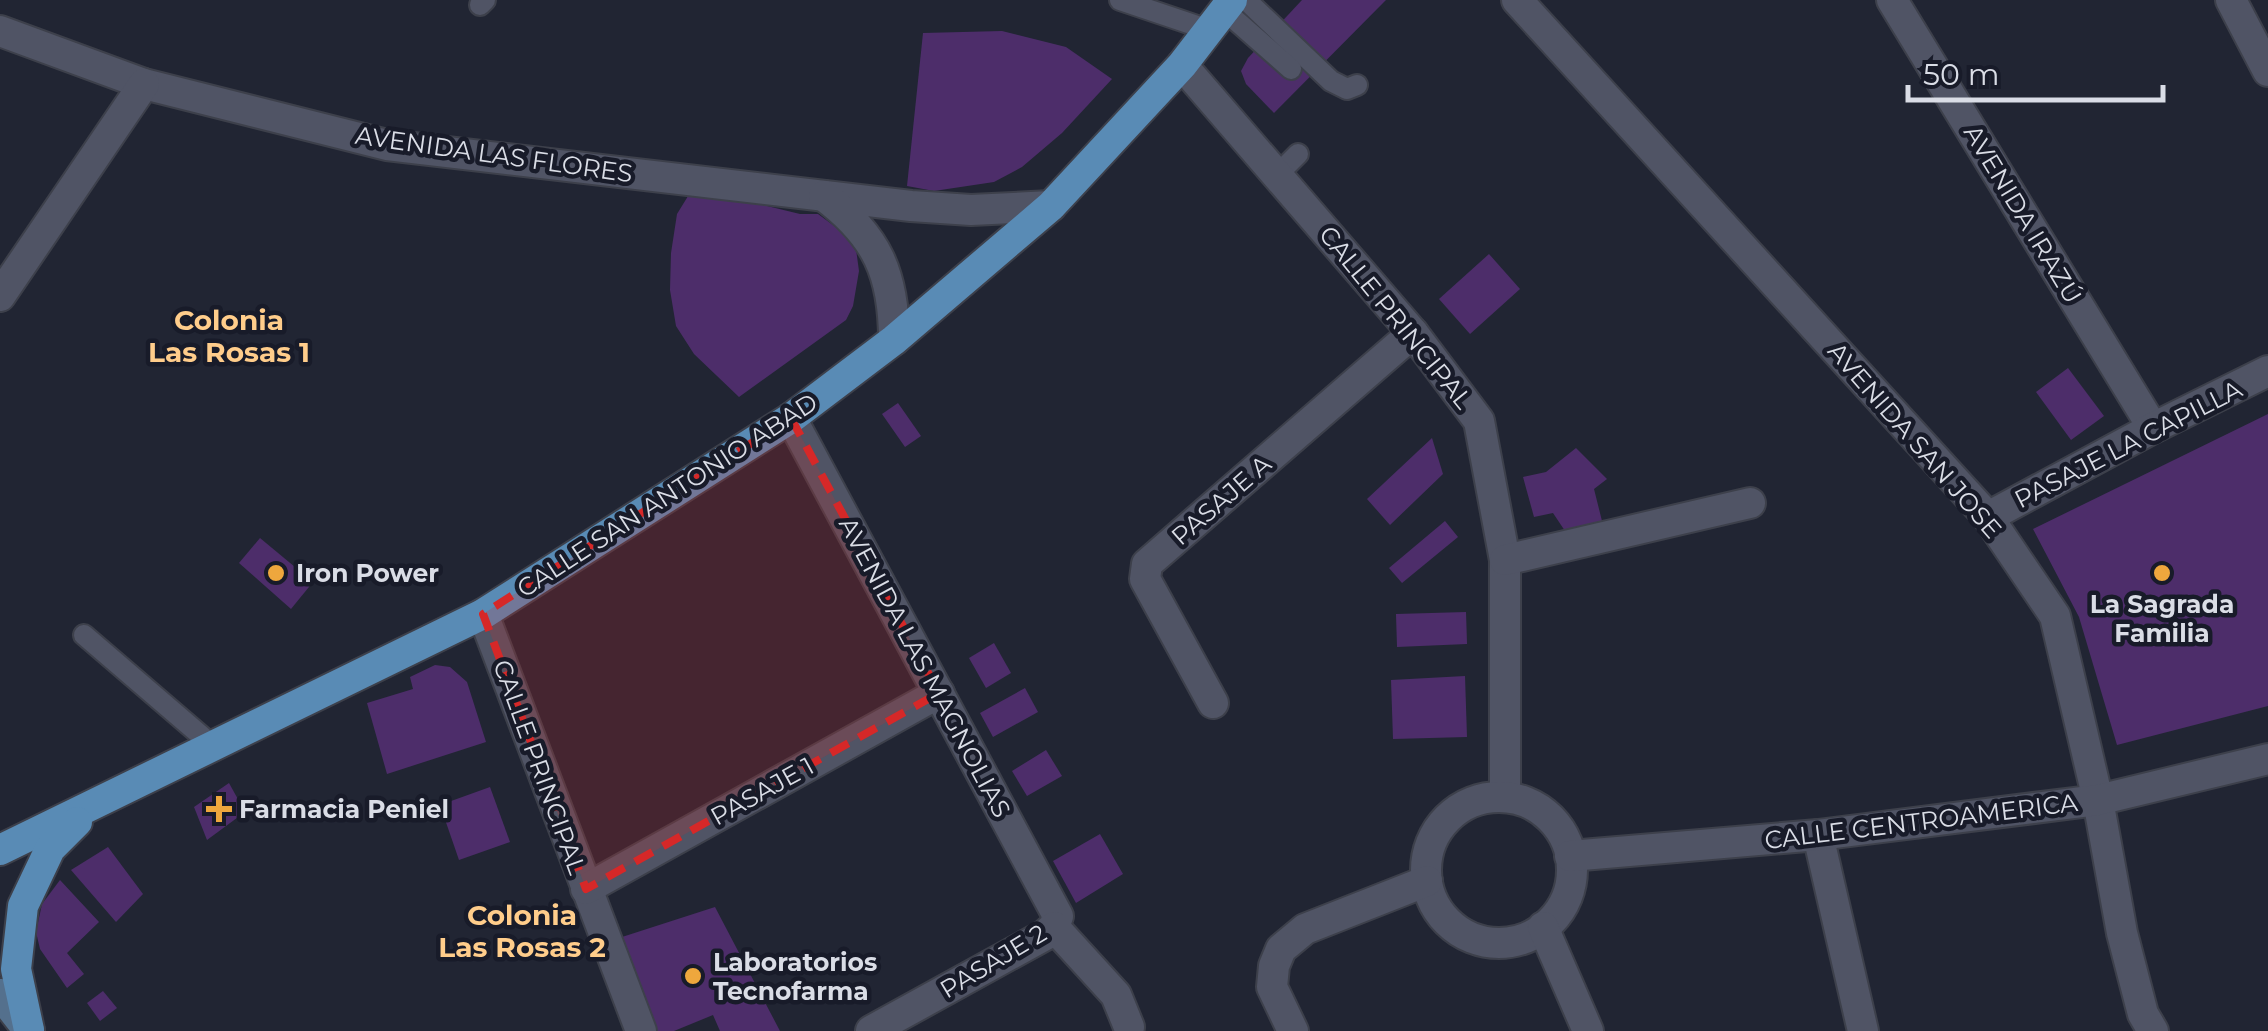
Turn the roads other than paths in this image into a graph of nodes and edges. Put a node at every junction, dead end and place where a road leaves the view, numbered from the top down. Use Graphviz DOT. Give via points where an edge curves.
graph roads {
  1 [pos="1120,0"];
  2 [pos="1892,0"];
  3 [pos="2231,0"];
  4 [pos="1536,6"];
  5 [pos="1228,10"];
  6 [pos="0,31"];
  7 [pos="1182,65"];
  8 [pos="1291,69"];
  9 [pos="2268,71"];
  10 [pos="144,84"];
  11 [pos="1357,84"];
  12 [pos="822,194"];
  13 [pos="1051,206"];
  14 [pos="0,296"];
  15 [pos="1413,333"];
  16 [pos="894,340"];
  17 [pos="2268,371"];
  18 [pos="791,418"];
  19 [pos="2154,428"];
  20 [pos="1750,503"];
  21 [pos="1988,516"];
  22 [pos="1505,560"];
  23 [pos="484,614"];
  24 [pos="84,636"];
  25 [pos="940,693"];
  26 [pos="1213,703"];
  27 [pos="212,745"];
  28 [pos="2268,759"];
  29 [pos="1505,797"];
  30 [pos="2098,800"];
  31 [pos="94,804"];
  32 [pos="1818,835"];
  33 [pos="0,850"];
  34 [pos="1570,856"];
  35 [pos="1427,882"];
  36 [pos="586,889"];
  37 [pos="1056,922"];
  38 [pos="1544,928"];
  39 [pos="0,994"];
  40 [pos="1129,1026"];
  41 [pos="29,1030"];
  42 [pos="641,1031"];
  43 [pos="871,1031"];
  44 [pos="1293,1031"];
  45 [pos="1588,1031"];
  46 [pos="1864,1031"];
  47 [pos="2153,1031"];
  1 -- 5 [label="lane"];
  2 -- 19 [label="street, AVENIDA IRAZÚ"];
  3 -- 9 [label="street"];
  4 -- 21 [label="street, AVENIDA SAN JOSE"];
  5 -- 7 [label="main road, CALLE SAN ANTONIO ABAD"];
  5 -- 8 [label="lane"];
  5 -- 11 [label="lane" via="1331,81 1347,89"];
  6 -- 10 [label="street, AVENIDA LAS FLORES"];
  7 -- 13 [label="main road, CALLE SAN ANTONIO ABAD"];
  7 -- 15 [label="street, CALLE PRINCIPAL" via="1288,164"];
  10 -- 12 [label="street, AVENIDA LAS FLORES" via="387,145"];
  10 -- 14 [label="street"];
  12 -- 13 [label="street, AVENIDA LAS FLORES" via="970,210"];
  12 -- 16 [label="street" via="849,215 886,272"];
  13 -- 16 [label="main road, CALLE SAN ANTONIO ABAD"];
  15 -- 22 [label="street, CALLE PRINCIPAL" via="1479,421"];
  15 -- 26 [label="street, PASAJE A" via="1147,564 1145,579"];
  16 -- 18 [label="main road, CALLE SAN ANTONIO ABAD"];
  17 -- 19 [label="street, PASAJE LA CAPILLA"];
  18 -- 23 [label="main road, CALLE SAN ANTONIO ABAD"];
  18 -- 25 [label="street, AVENIDA LAS MAGNOLIAS"];
  19 -- 21 [label="street, PASAJE LA CAPILLA"];
  20 -- 22 [label="street"];
  21 -- 30 [label="street, AVENIDA SAN JOSE" via="2056,616"];
  22 -- 29 [label="street, CALLE PRINCIPAL"];
  23 -- 27 [label="main road, CALLE SAN ANTONIO ABAD"];
  23 -- 36 [label="street, CALLE PRINCIPAL"];
  24 -- 27 [label="lane"];
  25 -- 36 [label="street, PASAJE 1"];
  25 -- 37 [label="street, AVENIDA LAS MAGNOLIAS"];
  27 -- 31 [label="main road, CALLE SAN ANTONIO ABAD"];
  28 -- 30 [label="street, CALLE CENTROAMERICA"];
  29 -- 34 [label="street" via="1548,816"];
  29 -- 35 [label="street" via="1469,803 1441,826 1426,860"];
  30 -- 32 [label="street, CALLE CENTROAMERICA"];
  30 -- 47 [label="street, AVENIDA SAN JOSE" via="2122,934"];
  31 -- 33 [label="main road, CALLE SAN ANTONIO ABAD"];
  31 -- 41 [label="main road" via="50,850 23,906 16,969"];
  32 -- 34 [label="street, CALLE CENTROAMERICA"];
  32 -- 46 [label="street"];
  34 -- 38 [label="street" via="1569,888"];
  35 -- 38 [label="street" via="1448,923 1478,940 1512,941"];
  35 -- 44 [label="street" via="1306,929 1282,948 1272,988"];
  36 -- 42 [label="street, CALLE PRINCIPAL"];
  37 -- 40 [label="street, AVENIDA LAS MAGNOLIAS" via="1116,995"];
  37 -- 43 [label="street, PASAJE 2"];
  38 -- 45 [label="street"];
  39 -- 41 [label="main road"];
}
